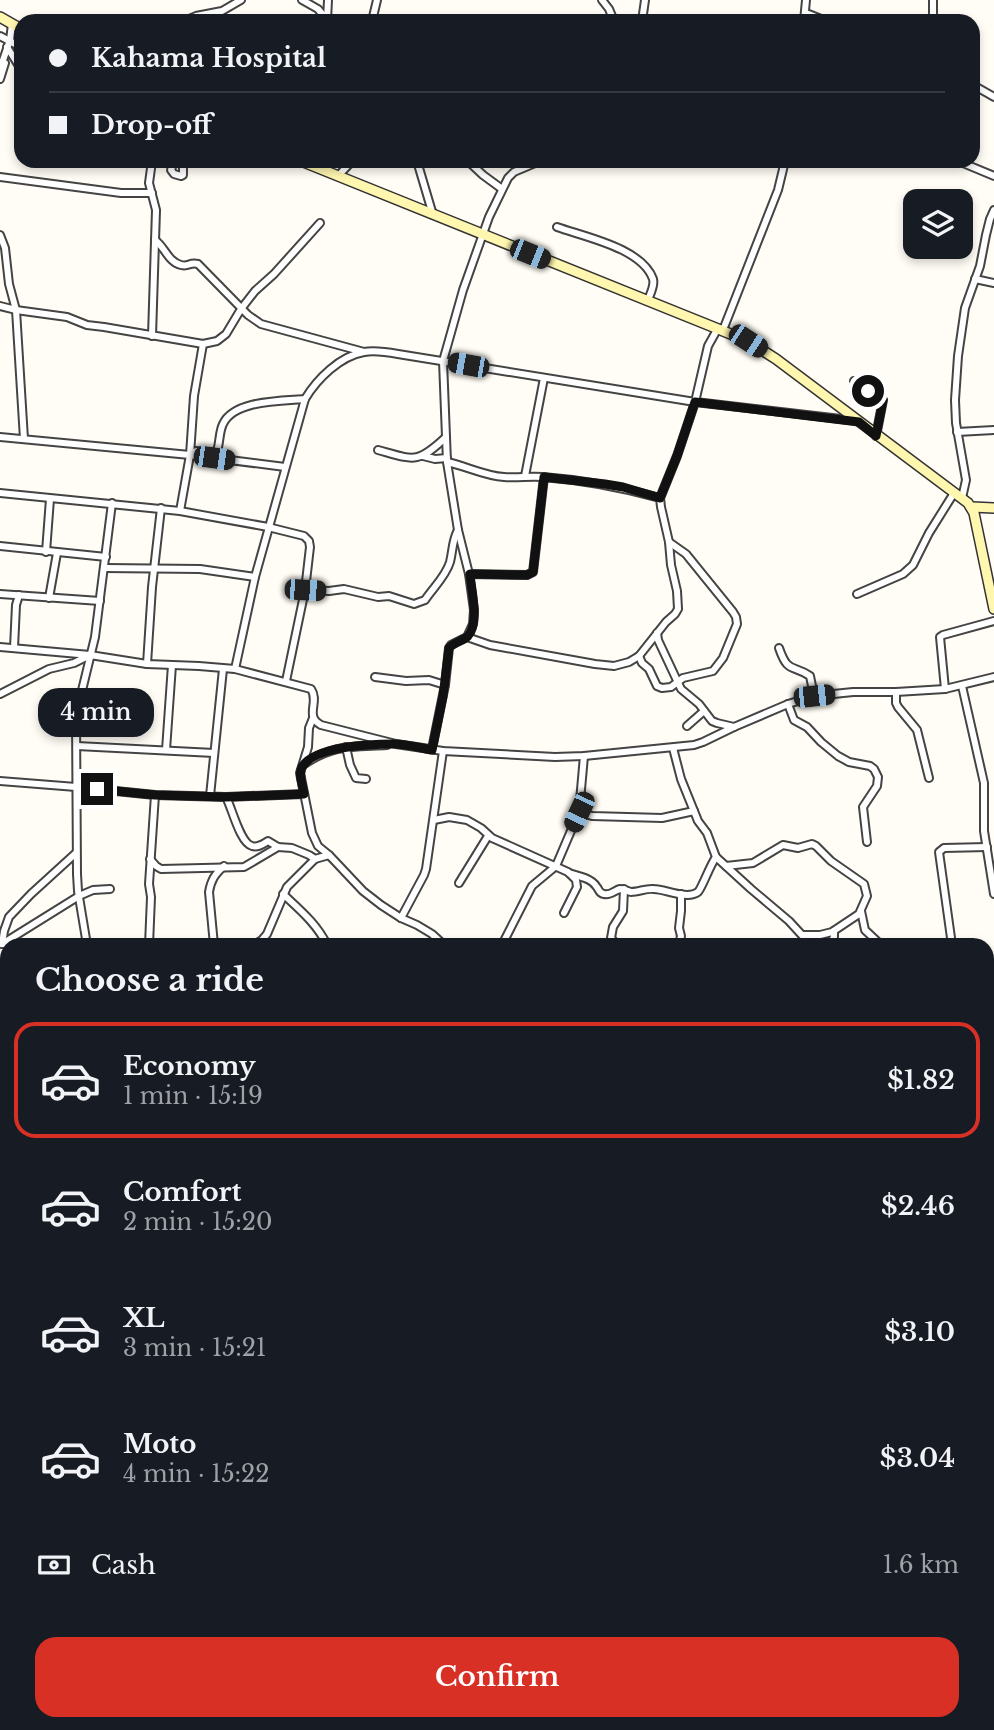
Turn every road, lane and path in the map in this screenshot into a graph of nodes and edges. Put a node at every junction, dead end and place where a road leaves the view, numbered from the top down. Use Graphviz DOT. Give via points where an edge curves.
graph roads {
  1 [pos="241,0"];
  2 [pos="302,0"];
  3 [pos="311,0"];
  4 [pos="806,0"];
  5 [pos="318,9"];
  6 [pos="806,13"];
  7 [pos="206,14"];
  8 [pos="322,14"];
  9 [pos="14,33"];
  10 [pos="0,36"];
  11 [pos="8,46"];
  12 [pos="14,46"];
  13 [pos="14,57"];
  14 [pos="0,69"];
  15 [pos="0,79"];
  16 [pos="151,168"];
  17 [pos="172,168"];
  18 [pos="183,168"];
  19 [pos="324,168"];
  20 [pos="346,168"];
  21 [pos="420,168"];
  22 [pos="476,168"];
  23 [pos="523,168"];
  24 [pos="784,168"];
  25 [pos="975,168"];
  26 [pos="339,175"];
  27 [pos="994,176"];
  28 [pos="0,177"];
  29 [pos="502,189"];
  30 [pos="152,193"];
  31 [pos="994,210"];
  32 [pos="433,215"];
  33 [pos="320,223"];
  34 [pos="558,227"];
  35 [pos="0,235"];
  36 [pos="483,235"];
  37 [pos="155,240"];
  38 [pos="975,279"];
  39 [pos="994,282"];
  40 [pos="648,300"];
  41 [pos="0,306"];
  42 [pos="241,309"];
  43 [pos="16,310"];
  44 [pos="720,329"];
  45 [pos="152,336"];
  46 [pos="203,344"];
  47 [pos="365,352"];
  48 [pos="443,361"];
  49 [pos="544,378"];
  50 [pos="854,382"];
  51 [pos="305,399"];
  52 [pos="695,402"];
  53 [pos="859,422"];
  54 [pos="994,430"];
  55 [pos="957,432"];
  56 [pos="876,436"];
  57 [pos="0,438"];
  58 [pos="445,438"];
  59 [pos="24,439"];
  60 [pos="379,450"];
  61 [pos="190,454"];
  62 [pos="423,456"];
  63 [pos="447,460"];
  64 [pos="285,467"];
  65 [pos="525,476"];
  66 [pos="544,477"];
  67 [pos="0,493"];
  68 [pos="958,496"];
  69 [pos="660,498"];
  70 [pos="50,499"];
  71 [pos="112,503"];
  72 [pos="972,507"];
  73 [pos="161,508"];
  74 [pos="994,508"];
  75 [pos="180,511"];
  76 [pos="268,527"];
  77 [pos="458,530"];
  78 [pos="669,542"];
  79 [pos="0,546"];
  80 [pos="46,552"];
  81 [pos="57,553"];
  82 [pos="106,557"];
  83 [pos="105,568"];
  84 [pos="154,568"];
  85 [pos="470,574"];
  86 [pos="255,577"];
  87 [pos="305,590"];
  88 [pos="0,594"];
  89 [pos="857,594"];
  90 [pos="19,596"];
  91 [pos="49,598"];
  92 [pos="100,601"];
  93 [pos="994,608"];
  94 [pos="994,621"];
  95 [pos="657,633"];
  96 [pos="467,637"];
  97 [pos="0,647"];
  98 [pos="15,648"];
  99 [pos="779,648"];
  100 [pos="71,653"];
  101 [pos="90,655"];
  102 [pos="639,656"];
  103 [pos="147,664"];
  104 [pos="172,665"];
  105 [pos="49,669"];
  106 [pos="223,669"];
  107 [pos="235,669"];
  108 [pos="374,677"];
  109 [pos="994,677"];
  110 [pos="286,681"];
  111 [pos="678,683"];
  112 [pos="445,685"];
  113 [pos="962,686"];
  114 [pos="945,689"];
  115 [pos="896,692"];
  116 [pos="0,694"];
  117 [pos="814,696"];
  118 [pos="788,704"];
  119 [pos="704,711"];
  120 [pos="313,718"];
  121 [pos="687,726"];
  122 [pos="734,727"];
  123 [pos="396,744"];
  124 [pos="77,746"];
  125 [pos="346,747"];
  126 [pos="673,748"];
  127 [pos="166,750"];
  128 [pos="432,750"];
  129 [pos="443,751"];
  130 [pos="214,753"];
  131 [pos="584,757"];
  132 [pos="303,765"];
  133 [pos="929,778"];
  134 [pos="366,779"];
  135 [pos="0,781"];
  136 [pos="8,782"];
  137 [pos="76,787"];
  138 [pos="0,788"];
  139 [pos="304,794"];
  140 [pos="155,795"];
  141 [pos="209,796"];
  142 [pos="226,797"];
  143 [pos="694,811"];
  144 [pos="579,812"];
  145 [pos="434,820"];
  146 [pos="488,836"];
  147 [pos="867,842"];
  148 [pos="278,847"];
  149 [pos="987,847"];
  150 [pos="76,853"];
  151 [pos="329,855"];
  152 [pos="716,857"];
  153 [pos="150,859"];
  154 [pos="315,859"];
  155 [pos="225,866"];
  156 [pos="556,866"];
  157 [pos="726,866"];
  158 [pos="568,872"];
  159 [pos="459,883"];
  160 [pos="624,889"];
  161 [pos="110,890"];
  162 [pos="283,894"];
  163 [pos="681,894"];
  164 [pos="994,894"];
  165 [pos="79,896"];
  166 [pos="861,911"];
  167 [pos="564,913"];
  168 [pos="401,918"];
  169 [pos="834,931"];
  170 [pos="803,935"];
  171 [pos="2,938"];
  172 [pos="11,938"];
  173 [pos="86,938"];
  174 [pos="149,938"];
  175 [pos="213,938"];
  176 [pos="264,938"];
  177 [pos="324,938"];
  178 [pos="436,938"];
  179 [pos="506,938"];
  180 [pos="611,938"];
  181 [pos="681,938"];
  182 [pos="805,938"];
  183 [pos="833,938"];
  184 [pos="874,938"];
  185 [pos="952,938"];
  1 -- 7 [label="street"];
  2 -- 5 [label="street"];
  3 -- 5 [label="street"];
  4 -- 6 [label="street"];
  5 -- 8 [label="street"];
  9 -- 11 [label="street"];
  10 -- 11 [label="street"];
  11 -- 12 [label="street"];
  11 -- 13 [label="street"];
  11 -- 14 [label="street"];
  11 -- 15 [label="street"];
  16 -- 30 [label="street"];
  17 -- 18 [label="street" via="181,176"];
  19 -- 26 [label="street"];
  20 -- 26 [label="street"];
  21 -- 32 [label="street"];
  22 -- 29 [label="street"];
  23 -- 29 [label="street" via="514,172"];
  24 -- 44 [label="street"];
  25 -- 27 [label="street"];
  26 -- 32 [label="street"];
  28 -- 30 [label="street"];
  29 -- 36 [label="street"];
  30 -- 37 [label="street"];
  31 -- 38 [label="street"];
  32 -- 36 [label="street"];
  33 -- 42 [label="street"];
  34 -- 40 [label="street" via="631,254 654,281"];
  35 -- 43 [label="street"];
  36 -- 40 [label="street"];
  36 -- 48 [label="street"];
  37 -- 42 [label="street" via="177,264 201,266"];
  37 -- 45 [label="street"];
  38 -- 39 [label="street"];
  38 -- 55 [label="street" via="961,322"];
  40 -- 44 [label="street"];
  41 -- 43 [label="street"];
  42 -- 46 [label="street" via="226,334"];
  42 -- 47 [label="street" via="261,324"];
  43 -- 45 [label="street"];
  43 -- 59 [label="street"];
  44 -- 52 [label="street" via="708,346"];
  44 -- 53 [label="street" via="776,359"];
  45 -- 46 [label="street"];
  46 -- 61 [label="street"];
  47 -- 48 [label="street"];
  47 -- 51 [label="street" via="329,370"];
  48 -- 49 [label="street"];
  48 -- 58 [label="street"];
  49 -- 52 [label="street"];
  49 -- 65 [label="street"];
  50 -- 56 [label="street" via="883,400"];
  51 -- 61 [label="street" via="237,410 224,422 217,451"];
  51 -- 64 [label="street"];
  52 -- 53 [label="street"];
  52 -- 69 [label="street"];
  53 -- 56 [label="street"];
  54 -- 55 [label="street"];
  55 -- 68 [label="street" via="967,480"];
  56 -- 68 [label="street"];
  57 -- 59 [label="street"];
  58 -- 62 [label="street"];
  58 -- 63 [label="street"];
  59 -- 61 [label="street"];
  60 -- 62 [label="street" via="402,457"];
  61 -- 64 [label="street"];
  61 -- 75 [label="street"];
  62 -- 63 [label="street"];
  63 -- 65 [label="street" via="487,474"];
  63 -- 77 [label="street"];
  64 -- 76 [label="street"];
  65 -- 66 [label="street"];
  66 -- 69 [label="street" via="623,487"];
  66 -- 85 [label="street" via="533,572"];
  67 -- 70 [label="street"];
  68 -- 72 [label="street"];
  68 -- 89 [label="street" via="929,533 913,565"];
  69 -- 78 [label="street"];
  70 -- 71 [label="street"];
  70 -- 80 [label="street"];
  71 -- 73 [label="street"];
  71 -- 82 [label="street"];
  72 -- 74 [label="street"];
  72 -- 93 [label="street"];
  73 -- 75 [label="street"];
  73 -- 84 [label="street"];
  75 -- 76 [label="street"];
  76 -- 86 [label="street"];
  76 -- 87 [label="street" via="309,541"];
  77 -- 85 [label="street"];
  77 -- 87 [label="street" via="446,571 421,602 344,589"];
  78 -- 95 [label="street" via="678,608"];
  78 -- 111 [label="street" via="686,554 737,621 715,669"];
  79 -- 80 [label="street"];
  80 -- 81 [label="street"];
  81 -- 82 [label="street"];
  81 -- 91 [label="street"];
  82 -- 83 [label="street"];
  83 -- 84 [label="street"];
  83 -- 92 [label="street"];
  84 -- 86 [label="street"];
  84 -- 103 [label="street"];
  85 -- 96 [label="street" via="474,611"];
  86 -- 107 [label="street"];
  87 -- 110 [label="street"];
  88 -- 90 [label="street"];
  90 -- 91 [label="street"];
  90 -- 98 [label="street"];
  91 -- 92 [label="street"];
  92 -- 101 [label="street"];
  94 -- 114 [label="street" via="940,638"];
  95 -- 102 [label="street"];
  95 -- 111 [label="street"];
  96 -- 102 [label="street" via="606,666"];
  96 -- 112 [label="street" via="449,648"];
  97 -- 98 [label="street"];
  98 -- 100 [label="street"];
  99 -- 117 [label="street" via="788,666 810,676"];
  100 -- 101 [label="street"];
  100 -- 105 [label="street"];
  101 -- 103 [label="street"];
  101 -- 105 [label="street"];
  101 -- 124 [label="street" via="77,711"];
  102 -- 111 [label="street" via="657,686"];
  103 -- 104 [label="street"];
  104 -- 106 [label="street"];
  104 -- 127 [label="street"];
  105 -- 116 [label="street"];
  106 -- 107 [label="street"];
  106 -- 130 [label="street"];
  107 -- 110 [label="street"];
  108 -- 112 [label="street"];
  109 -- 113 [label="street"];
  110 -- 120 [label="street" via="314,692"];
  111 -- 119 [label="street"];
  112 -- 128 [label="street"];
  113 -- 114 [label="street"];
  113 -- 149 [label="street" via="984,783"];
  114 -- 115 [label="street"];
  115 -- 117 [label="street"];
  115 -- 133 [label="street" via="896,703 917,730"];
  117 -- 118 [label="street"];
  118 -- 122 [label="street"];
  118 -- 147 [label="street" via="794,720 844,760 874,769 877,786 863,807"];
  119 -- 121 [label="street"];
  119 -- 122 [label="street" via="717,723"];
  120 -- 123 [label="street" via="321,725"];
  120 -- 132 [label="street"];
  122 -- 126 [label="street" via="704,742"];
  123 -- 125 [label="street"];
  123 -- 128 [label="street"];
  124 -- 127 [label="street"];
  124 -- 137 [label="street"];
  125 -- 132 [label="street"];
  125 -- 134 [label="street" via="356,778"];
  126 -- 131 [label="street"];
  126 -- 143 [label="street"];
  127 -- 130 [label="street"];
  128 -- 129 [label="street"];
  129 -- 131 [label="street"];
  129 -- 145 [label="street"];
  130 -- 141 [label="street"];
  131 -- 144 [label="street"];
  132 -- 139 [label="street"];
  135 -- 136 [label="street"];
  136 -- 137 [label="street"];
  136 -- 138 [label="street"];
  137 -- 140 [label="street"];
  137 -- 150 [label="street"];
  139 -- 142 [label="street"];
  139 -- 151 [label="street" via="314,839"];
  140 -- 141 [label="street"];
  140 -- 153 [label="street"];
  141 -- 142 [label="street"];
  142 -- 148 [label="street" via="247,843 257,846 268,841"];
  143 -- 144 [label="street" via="662,818"];
  143 -- 152 [label="street"];
  144 -- 156 [label="street"];
  145 -- 146 [label="street" via="467,820"];
  145 -- 168 [label="street" via="424,875"];
  146 -- 156 [label="street"];
  146 -- 159 [label="street"];
  148 -- 154 [label="street"];
  148 -- 155 [label="street" via="247,866"];
  149 -- 164 [label="street"];
  149 -- 185 [label="street" via="950,847 939,852"];
  150 -- 165 [label="street"];
  150 -- 171 [label="street" via="9,917"];
  151 -- 154 [label="street"];
  151 -- 168 [label="street" via="363,891"];
  152 -- 157 [label="street"];
  152 -- 163 [label="street" via="698,892"];
  153 -- 155 [label="street" via="161,869"];
  153 -- 174 [label="street"];
  154 -- 162 [label="street"];
  155 -- 175 [label="street" via="214,876 209,892"];
  156 -- 158 [label="street"];
  156 -- 179 [label="street" via="532,886"];
  157 -- 166 [label="street" via="752,863 783,845 798,848 812,844 864,884 867,896"];
  157 -- 170 [label="street"];
  158 -- 160 [label="street" via="591,880 605,895"];
  158 -- 167 [label="street" via="577,887"];
  160 -- 163 [label="street"];
  160 -- 180 [label="street" via="623,911"];
  161 -- 165 [label="street"];
  162 -- 176 [label="street"];
  162 -- 177 [label="street"];
  163 -- 181 [label="street"];
  165 -- 172 [label="street"];
  165 -- 173 [label="street"];
  166 -- 169 [label="street"];
  166 -- 184 [label="street" via="865,930"];
  168 -- 178 [label="street"];
  169 -- 170 [label="street"];
  169 -- 183 [label="street"];
  170 -- 182 [label="street"];
}
